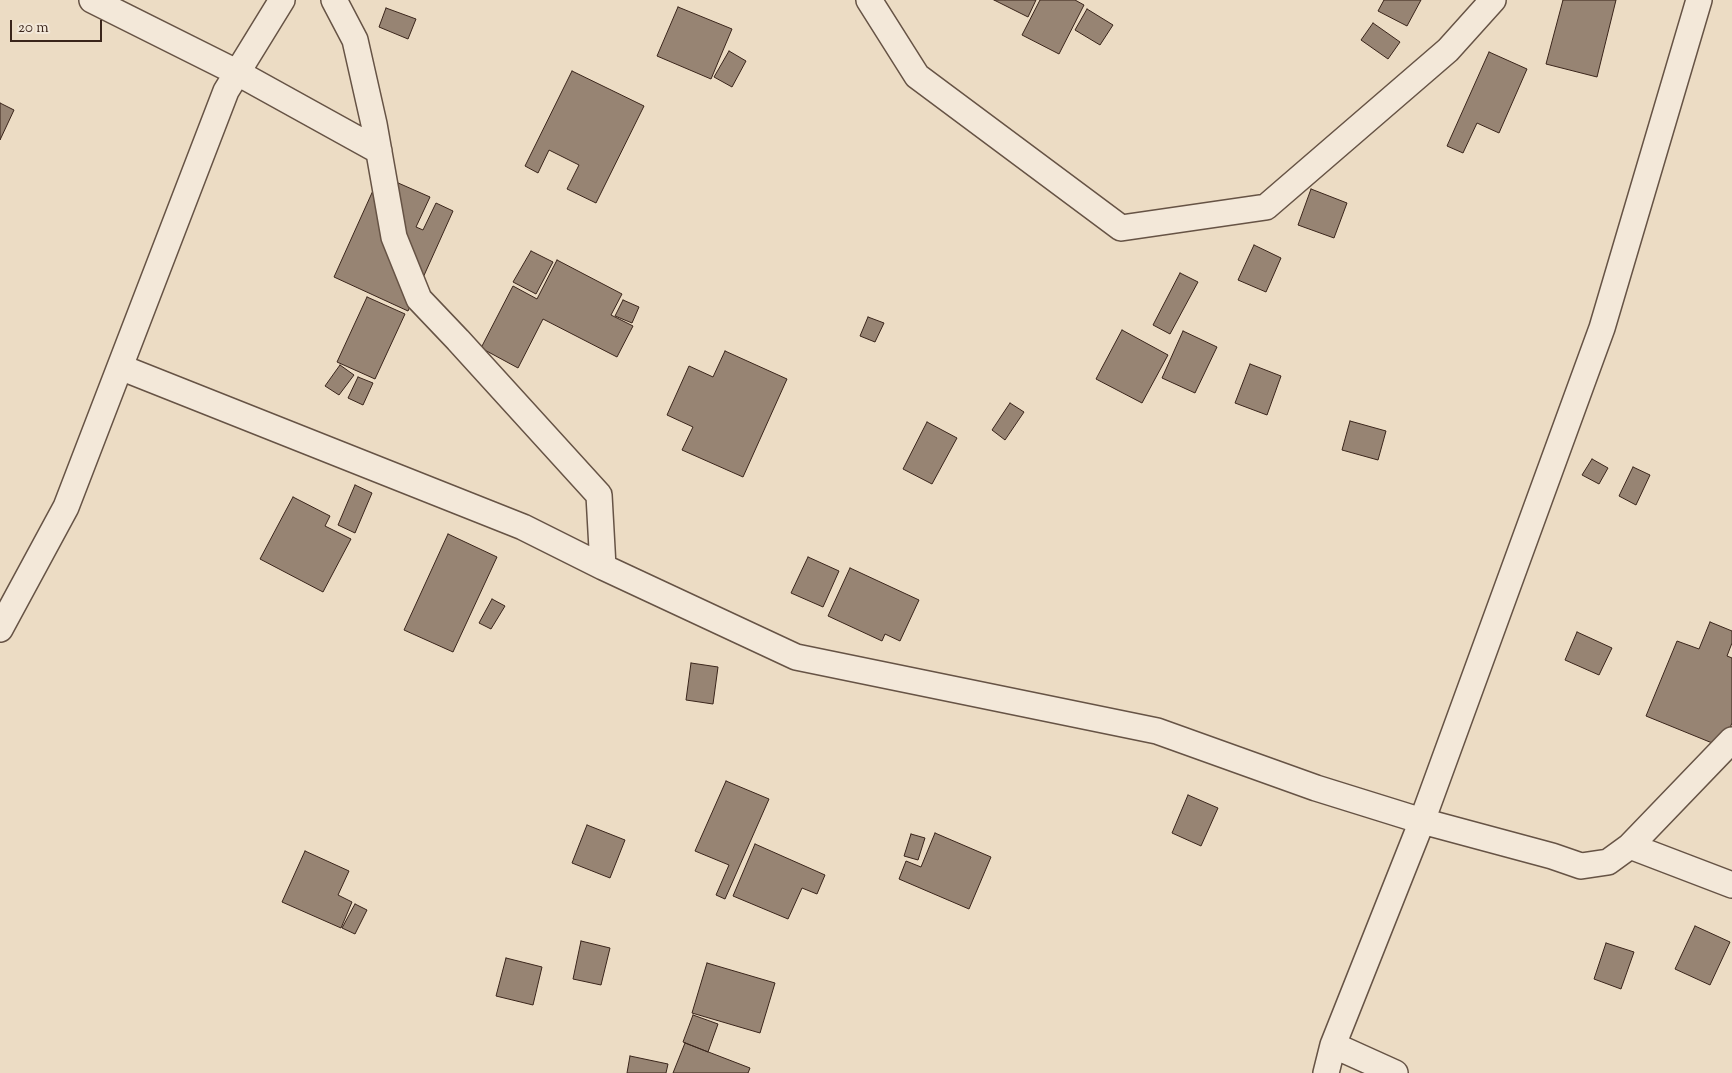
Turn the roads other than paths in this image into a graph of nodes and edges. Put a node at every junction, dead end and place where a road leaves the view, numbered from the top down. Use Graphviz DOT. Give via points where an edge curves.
graph roads {
  1 [pos="92,0"];
  2 [pos="282,0"];
  3 [pos="334,0"];
  4 [pos="869,0"];
  5 [pos="1493,0"];
  6 [pos="1699,0"];
  7 [pos="238,73"];
  8 [pos="379,151"];
  9 [pos="120,367"];
  10 [pos="603,567"];
  11 [pos="0,629"];
  12 [pos="1732,740"];
  13 [pos="1422,821"];
  14 [pos="1630,846"];
  15 [pos="1732,885"];
  16 [pos="1333,1045"];
  17 [pos="1326,1073"];
  18 [pos="1395,1073"];
  1 -- 7 [label="street"];
  2 -- 7 [label="street"];
  3 -- 8 [label="street" via="354,40"];
  4 -- 5 [label="street" via="917,76 1121,228 1266,207 1448,50"];
  6 -- 13 [label="street" via="1602,328"];
  7 -- 8 [label="street"];
  7 -- 9 [label="street" via="226,91"];
  8 -- 10 [label="street" via="394,238 419,300 599,495"];
  9 -- 10 [label="street" via="523,527"];
  9 -- 11 [label="street" via="66,507"];
  10 -- 13 [label="street" via="796,657 1156,731 1316,788"];
  12 -- 14 [label="street"];
  13 -- 14 [label="street" via="1581,866 1608,862"];
  13 -- 16 [label="street"];
  14 -- 15 [label="street"];
  16 -- 17 [label="street"];
  16 -- 18 [label="street"];
}
